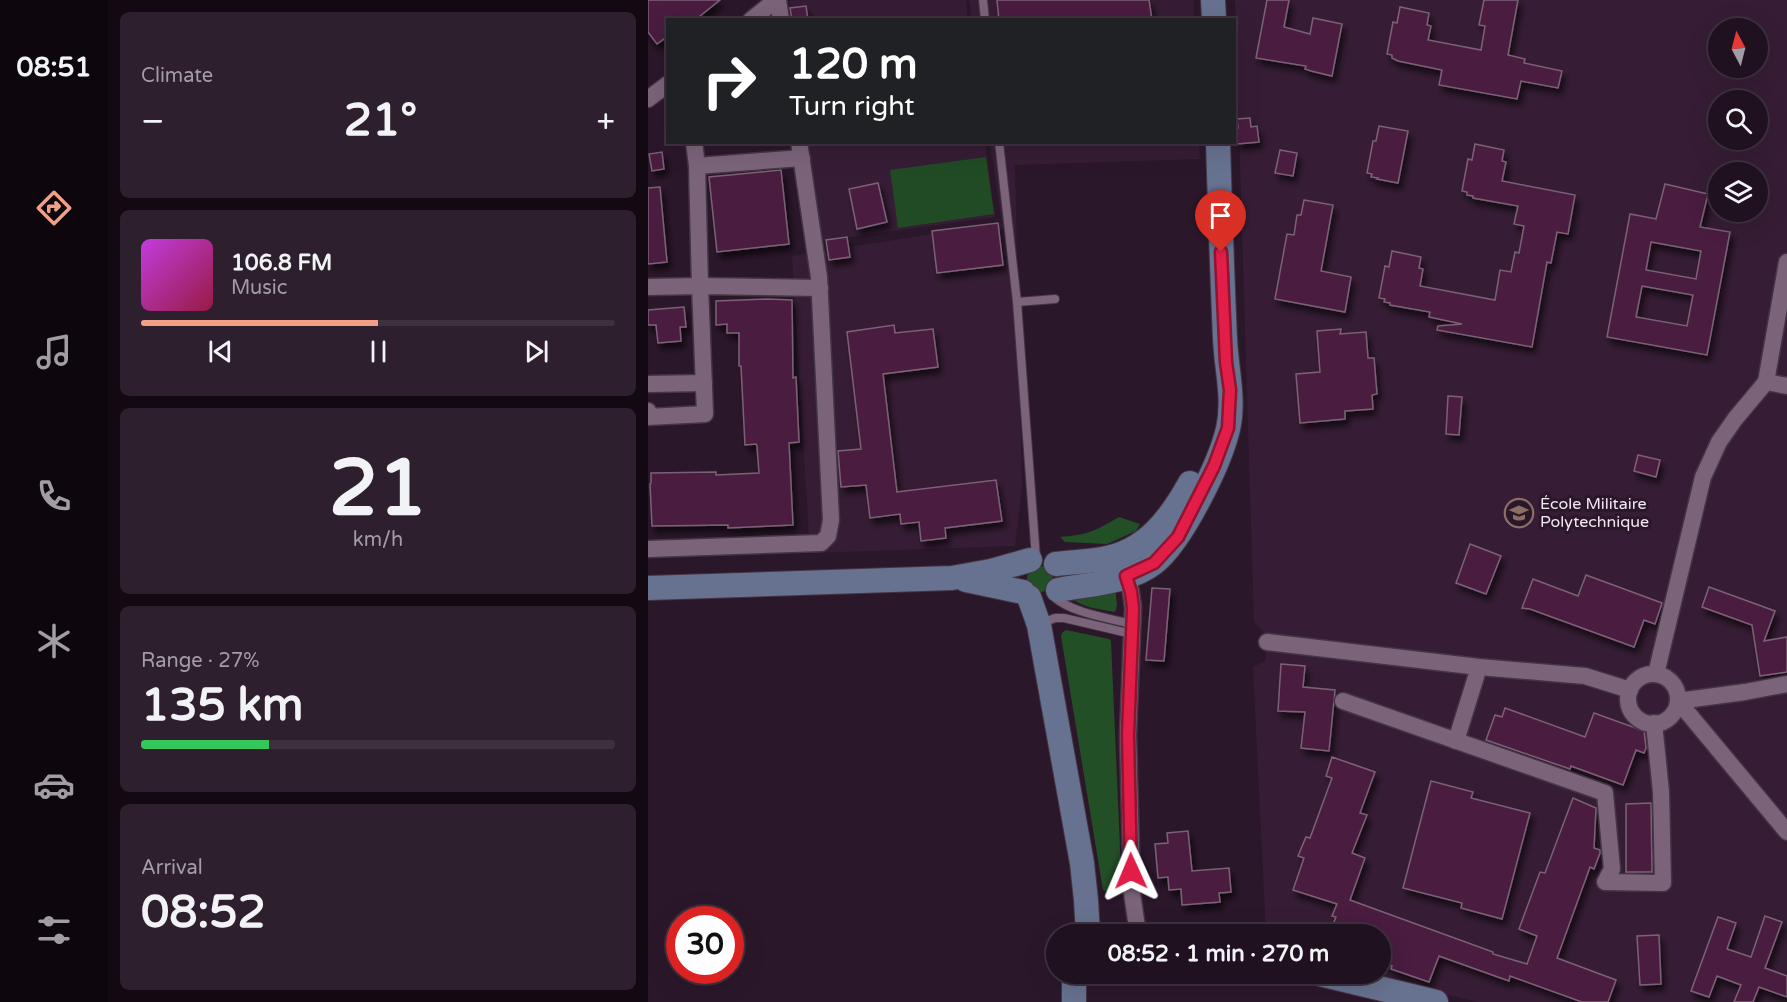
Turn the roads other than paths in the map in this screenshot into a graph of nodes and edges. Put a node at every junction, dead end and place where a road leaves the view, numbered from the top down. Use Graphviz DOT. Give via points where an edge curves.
graph roads {
  1 [pos="778,0"];
  2 [pos="982,0"];
  3 [pos="1214,0"];
  4 [pos="756,10"];
  5 [pos="781,18"];
  6 [pos="985,18"];
  7 [pos="1214,18"];
  8 [pos="666,86"];
  9 [pos="648,99"];
  10 [pos="694,144"];
  11 [pos="999,144"];
  12 [pos="1218,144"];
  13 [pos="800,150"];
  14 [pos="697,166"];
  15 [pos="1787,262"];
  16 [pos="700,286"];
  17 [pos="648,287"];
  18 [pos="819,288"];
  19 [pos="1055,299"];
  20 [pos="1017,302"];
  21 [pos="1226,362"];
  22 [pos="1766,382"];
  23 [pos="704,383"];
  24 [pos="648,384"];
  25 [pos="1787,387"];
  26 [pos="648,411"];
  27 [pos="648,549"];
  28 [pos="1041,560"];
  29 [pos="1126,576"];
  30 [pos="952,578"];
  31 [pos="648,588"];
  32 [pos="1042,595"];
  33 [pos="1039,625"];
  34 [pos="1132,629"];
  35 [pos="1267,642"];
  36 [pos="1479,667"];
  37 [pos="1656,674"];
  38 [pos="1787,684"];
  39 [pos="1630,690"];
  40 [pos="1342,701"];
  41 [pos="1678,701"];
  42 [pos="1654,723"];
  43 [pos="1456,741"];
  44 [pos="1787,832"];
  45 [pos="1087,924"];
  46 [pos="1137,924"];
  47 [pos="1074,984"];
  48 [pos="1361,984"];
  49 [pos="1074,1002"];
  50 [pos="1436,1002"];
  1 -- 4 [label="street"];
  1 -- 5 [label="street"];
  2 -- 6 [label="lane"];
  3 -- 7 [label="main road"];
  8 -- 9 [label="street"];
  10 -- 14 [label="street"];
  11 -- 20 [label="lane"];
  12 -- 21 [label="main road"];
  13 -- 14 [label="street"];
  13 -- 18 [label="street"];
  14 -- 16 [label="street"];
  15 -- 22 [label="street"];
  16 -- 17 [label="street"];
  16 -- 18 [label="street"];
  16 -- 23 [label="street"];
  18 -- 27 [label="street" via="831,520 828,536 821,543"];
  19 -- 20 [label="lane"];
  20 -- 28 [label="lane"];
  21 -- 28 [label="main road" via="1210,446 1179,502 1156,532 1139,546 1103,559"];
  21 -- 29 [label="main road" via="1230,390 1228,428 1214,466 1178,537 1154,563"];
  22 -- 25 [label="street"];
  22 -- 37 [label="street" via="1719,442 1703,477"];
  23 -- 24 [label="street"];
  23 -- 26 [label="street" via="705,414 648,417"];
  28 -- 30 [label="main road"];
  28 -- 32 [label="main road" via="1062,576"];
  28 -- 32 [label="main road" via="1024,564 1018,578"];
  29 -- 32 [label="main road"];
  29 -- 34 [label="street" via="1132,600"];
  30 -- 31 [label="main road"];
  30 -- 32 [label="main road"];
  32 -- 33 [label="main road"];
  32 -- 34 [label="lane"];
  33 -- 34 [label="lane" via="1064,618"];
  33 -- 45 [label="main road" via="1082,863"];
  34 -- 46 [label="street" via="1129,770 1132,893"];
  35 -- 36 [label="street"];
  36 -- 39 [label="street" via="1585,676"];
  36 -- 43 [label="street"];
  37 -- 39 [label="street" via="1640,678"];
  37 -- 41 [label="street" via="1673,683"];
  38 -- 41 [label="street"];
  39 -- 42 [label="street" via="1629,706 1633,713 1646,723"];
  40 -- 43 [label="street"];
  41 -- 42 [label="street" via="1669,718"];
  41 -- 44 [label="street"];
  42 -- 43 [label="street" via="1661,792 1663,883 1605,882 1612,868 1605,794"];
  47 -- 49 [label="main road"];
  48 -- 50 [label="main road"];
}
